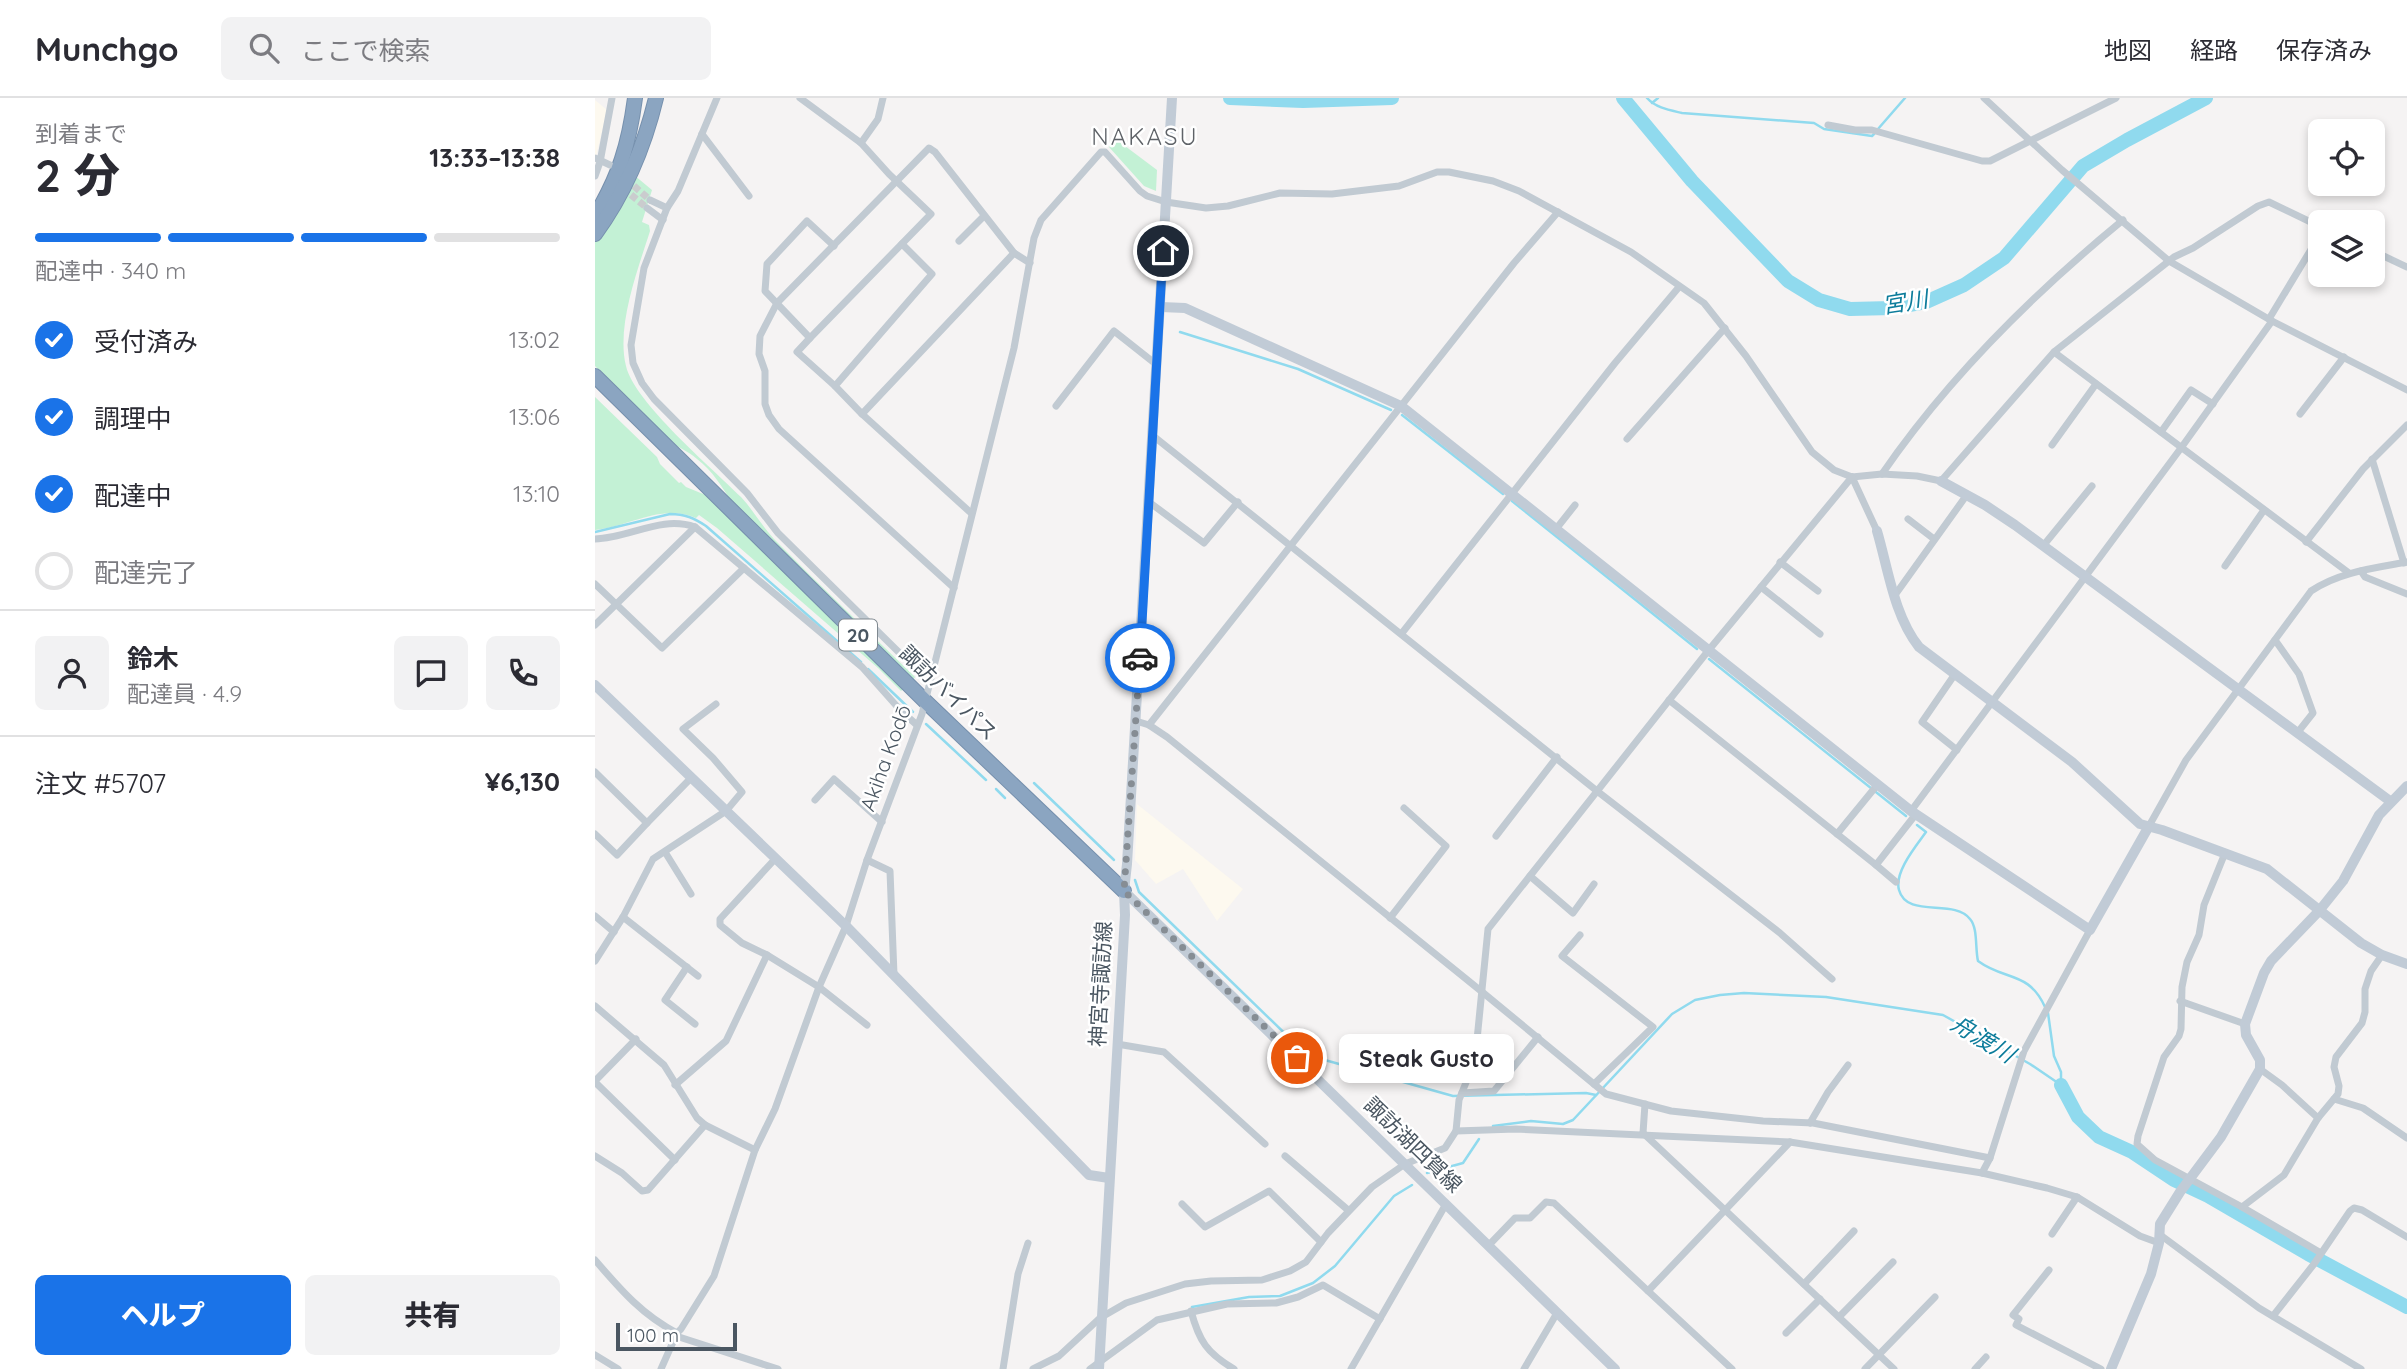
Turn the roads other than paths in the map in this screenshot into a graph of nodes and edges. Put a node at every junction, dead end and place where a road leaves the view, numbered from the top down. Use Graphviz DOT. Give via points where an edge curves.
graph roads {
  1 [pos="612,98"];
  2 [pos="635,98"];
  3 [pos="656,98"];
  4 [pos="717,98"];
  5 [pos="800,98"];
  6 [pos="883,98"];
  7 [pos="1984,98"];
  8 [pos="2116,98"];
  9 [pos="1171,102"];
  10 [pos="1828,125"];
  11 [pos="702,134"];
  12 [pos="2030,141"];
  13 [pos="861,143"];
  14 [pos="610,165"];
  15 [pos="597,167"];
  16 [pos="606,174"];
  17 [pos="896,181"];
  18 [pos="749,196"];
  19 [pos="1166,202"];
  20 [pos="667,208"];
  21 [pos="1558,212"];
  22 [pos="595,216"];
  23 [pos="984,216"];
  24 [pos="663,220"];
  25 [pos="2123,220"];
  26 [pos="2308,221"];
  27 [pos="595,234"];
  28 [pos="959,241"];
  29 [pos="902,244"];
  30 [pos="834,246"];
  31 [pos="1014,253"];
  32 [pos="2308,255"];
  33 [pos="2385,257"];
  34 [pos="2169,261"];
  35 [pos="1030,263"];
  36 [pos="2407,267"];
  37 [pos="1679,287"];
  38 [pos="777,303"];
  39 [pos="1161,307"];
  40 [pos="2270,320"];
  41 [pos="1725,328"];
  42 [pos="810,338"];
  43 [pos="2054,352"];
  44 [pos="2344,357"];
  45 [pos="1157,365"];
  46 [pos="595,376"];
  47 [pos="2096,384"];
  48 [pos="835,386"];
  49 [pos="2407,390"];
  50 [pos="2213,404"];
  51 [pos="1056,405"];
  52 [pos="1401,406"];
  53 [pos="862,414"];
  54 [pos="2300,414"];
  55 [pos="2407,425"];
  56 [pos="2161,432"];
  57 [pos="1153,435"];
  58 [pos="1627,439"];
  59 [pos="2052,445"];
  60 [pos="2181,448"];
  61 [pos="2372,459"];
  62 [pos="1882,474"];
  63 [pos="1852,477"];
  64 [pos="1941,481"];
  65 [pos="2092,486"];
  66 [pos="1512,493"];
  67 [pos="1966,496"];
  68 [pos="1149,502"];
  69 [pos="1238,502"];
  70 [pos="1575,505"];
  71 [pos="2264,510"];
  72 [pos="971,513"];
  73 [pos="1907,519"];
  74 [pos="695,527"];
  75 [pos="1556,529"];
  76 [pos="1877,531"];
  77 [pos="595,539"];
  78 [pos="1934,539"];
  79 [pos="2307,542"];
  80 [pos="1290,546"];
  81 [pos="2043,546"];
  82 [pos="1780,562"];
  83 [pos="2405,563"];
  84 [pos="2225,566"];
  85 [pos="744,568"];
  86 [pos="2361,572"];
  87 [pos="2349,573"];
  88 [pos="2086,576"];
  89 [pos="595,584"];
  90 [pos="1761,587"];
  91 [pos="954,588"];
  92 [pos="1818,591"];
  93 [pos="2407,594"];
  94 [pos="1895,595"];
  95 [pos="616,604"];
  96 [pos="595,625"];
  97 [pos="1402,633"];
  98 [pos="1820,634"];
  99 [pos="2274,640"];
  100 [pos="1708,651"];
  101 [pos="1955,674"];
  102 [pos="930,683"];
  103 [pos="595,685"];
  104 [pos="2238,688"];
  105 [pos="1669,700"];
  106 [pos="925,701"];
  107 [pos="1991,702"];
  108 [pos="716,704"];
  109 [pos="1136,721"];
  110 [pos="917,725"];
  111 [pos="1149,725"];
  112 [pos="2298,732"];
  113 [pos="1957,750"];
  114 [pos="1557,757"];
  115 [pos="595,772"];
  116 [pos="691,778"];
  117 [pos="1878,785"];
  118 [pos="2407,786"];
  119 [pos="1597,791"];
  120 [pos="815,800"];
  121 [pos="2390,801"];
  122 [pos="1404,808"];
  123 [pos="726,811"];
  124 [pos="1914,813"];
  125 [pos="882,821"];
  126 [pos="647,823"];
  127 [pos="2149,826"];
  128 [pos="595,834"];
  129 [pos="1837,834"];
  130 [pos="1496,836"];
  131 [pos="665,852"];
  132 [pos="2225,853"];
  133 [pos="775,859"];
  134 [pos="867,860"];
  135 [pos="1877,865"];
  136 [pos="1530,876"];
  137 [pos="1896,882"];
  138 [pos="1594,884"];
  139 [pos="1124,891"];
  140 [pos="691,894"];
  141 [pos="2319,911"];
  142 [pos="595,916"];
  143 [pos="623,917"];
  144 [pos="1390,918"];
  145 [pos="846,926"];
  146 [pos="2090,930"];
  147 [pos="614,932"];
  148 [pos="1580,935"];
  149 [pos="767,955"];
  150 [pos="2382,955"];
  151 [pos="595,961"];
  152 [pos="2407,964"];
  153 [pos="687,967"];
  154 [pos="894,975"];
  155 [pos="698,976"];
  156 [pos="1832,979"];
  157 [pos="819,988"];
  158 [pos="1481,991"];
  159 [pos="2180,1001"];
  160 [pos="595,1006"];
  161 [pos="695,1024"];
  162 [pos="2245,1024"];
  163 [pos="867,1025"];
  164 [pos="1538,1037"];
  165 [pos="636,1039"];
  166 [pos="1117,1044"];
  167 [pos="1848,1065"];
  168 [pos="2260,1069"];
  169 [pos="595,1081"];
  170 [pos="675,1085"];
  171 [pos="1595,1085"];
  172 [pos="1461,1096"];
  173 [pos="2334,1099"];
  174 [pos="1645,1104"];
  175 [pos="2318,1118"];
  176 [pos="1810,1123"];
  177 [pos="705,1125"];
  178 [pos="1456,1131"];
  179 [pos="1643,1133"];
  180 [pos="2407,1138"];
  181 [pos="1790,1142"];
  182 [pos="1265,1144"];
  183 [pos="755,1150"];
  184 [pos="595,1156"];
  185 [pos="1285,1156"];
  186 [pos="1990,1158"];
  187 [pos="675,1160"];
  188 [pos="1405,1164"];
  189 [pos="1982,1173"];
  190 [pos="1109,1178"];
  191 [pos="2191,1179"];
  192 [pos="2077,1197"];
  193 [pos="1182,1204"];
  194 [pos="1446,1204"];
  195 [pos="2242,1207"];
  196 [pos="1347,1210"];
  197 [pos="1724,1210"];
  198 [pos="1854,1231"];
  199 [pos="2052,1234"];
  200 [pos="2407,1237"];
  201 [pos="2159,1238"];
  202 [pos="1321,1242"];
  203 [pos="1028,1243"];
  204 [pos="1488,1245"];
  205 [pos="2320,1254"];
  206 [pos="595,1260"];
  207 [pos="1893,1262"];
  208 [pos="2049,1270"];
  209 [pos="1804,1284"];
  210 [pos="1648,1291"];
  211 [pos="1935,1297"];
  212 [pos="1820,1299"];
  213 [pos="1191,1311"];
  214 [pos="1557,1313"];
  215 [pos="2273,1316"];
  216 [pos="1839,1317"];
  217 [pos="1100,1318"];
  218 [pos="1380,1319"];
  219 [pos="678,1333"];
  220 [pos="1786,1333"];
  221 [pos="1879,1354"];
  222 [pos="595,1355"];
  223 [pos="1986,1357"];
  224 [pos="1096,1367"];
  225 [pos="618,1369"];
  226 [pos="661,1369"];
  227 [pos="778,1369"];
  228 [pos="1003,1369"];
  229 [pos="1033,1369"];
  230 [pos="1234,1369"];
  231 [pos="1351,1369"];
  232 [pos="1524,1369"];
  233 [pos="1615,1369"];
  234 [pos="1732,1369"];
  235 [pos="1865,1369"];
  236 [pos="1894,1369"];
  237 [pos="1975,1369"];
  238 [pos="2101,1369"];
  239 [pos="2111,1369"];
  240 [pos="2361,1369"];
  1 -- 15 [label="street"];
  2 -- 22 [label="highway" via="625,156"];
  3 -- 27 [label="highway" via="637,160"];
  4 -- 11 [label="street"];
  5 -- 13 [label="street"];
  6 -- 13 [label="street" via="878,119"];
  7 -- 12 [label="street"];
  8 -- 12 [label="street"];
  9 -- 19 [label="street, 神宮寺諏訪線"];
  10 -- 12 [label="street" via="1872,130 1982,161"];
  11 -- 18 [label="street"];
  11 -- 20 [label="street"];
  12 -- 25 [label="street"];
  13 -- 17 [label="street"];
  14 -- 15 [label="street"];
  15 -- 16 [label="street"];
  17 -- 23 [label="street" via="929,148"];
  17 -- 29 [label="street" via="931,214"];
  17 -- 30 [label="street"];
  19 -- 21 [label="street" via="1217,207 1280,193 1332,194 1399,186 1448,172 1493,181"];
  19 -- 35 [label="street, Akiha Kodō" via="1147,197 1101,152 1041,220"];
  19 -- 39 [label="street, 神宮寺諏訪線"];
  20 -- 24 [label="street"];
  20 -- 24 [label="street" via="649,204"];
  21 -- 37 [label="street" via="1631,253"];
  21 -- 52 [label="street"];
  23 -- 28 [label="street"];
  23 -- 31 [label="street"];
  24 -- 102 [label="street" via="644,268 634,319 633,363 642,383 747,493 778,533"];
  25 -- 34 [label="street"];
  25 -- 62 [label="street" via="1990,343"];
  26 -- 34 [label="street" via="2269,202"];
  29 -- 42 [label="street"];
  29 -- 48 [label="street" via="933,274"];
  30 -- 38 [label="street"];
  30 -- 38 [label="street" via="807,221 767,264 765,291"];
  31 -- 35 [label="street"];
  31 -- 53 [label="street"];
  32 -- 40 [label="street"];
  33 -- 36 [label="street"];
  34 -- 40 [label="street"];
  34 -- 43 [label="street"];
  35 -- 72 [label="street, Akiha Kodō" via="1014,348"];
  37 -- 41 [label="street" via="1704,303"];
  37 -- 66 [label="street"];
  38 -- 42 [label="street"];
  38 -- 91 [label="street" via="759,336 769,415"];
  39 -- 45 [label="street, 神宮寺諏訪線"];
  39 -- 52 [label="street" via="1185,308"];
  40 -- 44 [label="street"];
  40 -- 50 [label="street"];
  41 -- 58 [label="street"];
  41 -- 63 [label="street" via="1812,452 1834,470"];
  42 -- 48 [label="street" via="797,352"];
  43 -- 47 [label="street"];
  43 -- 64 [label="street"];
  44 -- 49 [label="street"];
  44 -- 54 [label="street"];
  45 -- 51 [label="street" via="1114,331"];
  45 -- 57 [label="street, 神宮寺諏訪線"];
  46 -- 106 [label="highway, 諏訪バイパス / 20"];
  47 -- 56 [label="street"];
  47 -- 59 [label="street"];
  48 -- 53 [label="street"];
  50 -- 56 [label="street" via="2191,390"];
  50 -- 60 [label="street"];
  52 -- 66 [label="street"];
  52 -- 80 [label="street"];
  53 -- 72 [label="street"];
  55 -- 61 [label="street"];
  56 -- 60 [label="street"];
  57 -- 68 [label="street, 神宮寺諏訪線"];
  57 -- 69 [label="street"];
  60 -- 71 [label="street"];
  60 -- 88 [label="street"];
  61 -- 79 [label="street"];
  61 -- 83 [label="street"];
  62 -- 63 [label="street"];
  62 -- 64 [label="street"];
  63 -- 76 [label="street"];
  63 -- 82 [label="street"];
  64 -- 67 [label="street"];
  65 -- 81 [label="street"];
  66 -- 75 [label="street"];
  66 -- 97 [label="street"];
  67 -- 78 [label="street"];
  67 -- 81 [label="street"];
  68 -- 69 [label="street" via="1204,543"];
  68 -- 109 [label="street, 神宮寺諏訪線"];
  69 -- 80 [label="street"];
  70 -- 75 [label="street"];
  71 -- 79 [label="street"];
  71 -- 84 [label="street"];
  72 -- 91 [label="street, Akiha Kodō"];
  73 -- 78 [label="street"];
  74 -- 77 [label="street" via="681,522 656,524"];
  74 -- 85 [label="street"];
  74 -- 95 [label="street"];
  75 -- 100 [label="street"];
  76 -- 94 [label="street"];
  78 -- 94 [label="street"];
  79 -- 87 [label="street"];
  80 -- 97 [label="street"];
  80 -- 111 [label="street"];
  81 -- 88 [label="street"];
  82 -- 90 [label="street"];
  82 -- 92 [label="street"];
  83 -- 86 [label="street"];
  85 -- 95 [label="street" via="662,648"];
  85 -- 110 [label="street" via="862,667"];
  86 -- 87 [label="street"];
  86 -- 93 [label="street"];
  87 -- 99 [label="street" via="2311,591"];
  88 -- 104 [label="street"];
  88 -- 107 [label="street"];
  89 -- 95 [label="street"];
  90 -- 98 [label="street"];
  90 -- 100 [label="street"];
  91 -- 102 [label="street, Akiha Kodō"];
  94 -- 101 [label="street" via="1909,635"];
  95 -- 96 [label="street"];
  97 -- 114 [label="street"];
  99 -- 104 [label="street"];
  99 -- 112 [label="street" via="2299,674 2312,713"];
  100 -- 105 [label="street"];
  100 -- 117 [label="street"];
  101 -- 107 [label="street"];
  101 -- 113 [label="street" via="1922,722"];
  102 -- 106 [label="street, Akiha Kodō"];
  103 -- 116 [label="street"];
  104 -- 112 [label="street"];
  104 -- 127 [label="street" via="2186,760"];
  105 -- 119 [label="street"];
  105 -- 129 [label="street"];
  106 -- 110 [label="street, Akiha Kodō"];
  106 -- 139 [label="highway, 諏訪バイパス / 20"];
  107 -- 113 [label="street"];
  107 -- 127 [label="street" via="2072,762 2140,824"];
  108 -- 123 [label="street" via="683,729 743,792"];
  109 -- 111 [label="street"];
  109 -- 139 [label="street, 神宮寺諏訪線"];
  110 -- 125 [label="street, Akiha Kodō"];
  111 -- 144 [label="street"];
  112 -- 121 [label="street"];
  113 -- 124 [label="street"];
  114 -- 119 [label="street"];
  114 -- 130 [label="street"];
  115 -- 126 [label="street"];
  116 -- 123 [label="street"];
  116 -- 126 [label="street"];
  117 -- 124 [label="street"];
  117 -- 129 [label="street"];
  118 -- 121 [label="street"];
  119 -- 136 [label="street"];
  119 -- 156 [label="street"];
  120 -- 125 [label="street" via="834,779"];
  121 -- 141 [label="street" via="2343,881"];
  122 -- 144 [label="street" via="1446,846"];
  123 -- 131 [label="street"];
  123 -- 133 [label="street"];
  124 -- 135 [label="street"];
  124 -- 146 [label="street"];
  125 -- 134 [label="street, Akiha Kodō"];
  126 -- 128 [label="street" via="617,855"];
  127 -- 132 [label="street"];
  127 -- 146 [label="street"];
  129 -- 135 [label="street"];
  131 -- 140 [label="street"];
  131 -- 143 [label="street" via="653,859"];
  132 -- 141 [label="street" via="2267,869"];
  132 -- 159 [label="street" via="2204,905"];
  133 -- 145 [label="street"];
  133 -- 149 [label="street" via="720,919 720,925 742,943"];
  134 -- 145 [label="street, Akiha Kodō"];
  134 -- 154 [label="street" via="890,871"];
  135 -- 137 [label="street"];
  136 -- 138 [label="street" via="1573,913"];
  136 -- 158 [label="street" via="1488,929"];
  139 -- 166 [label="street, 神宮寺諏訪線"];
  139 -- 188 [label="street, 諏訪湖四賀線"];
  141 -- 150 [label="street"];
  141 -- 162 [label="street" via="2271,961"];
  142 -- 147 [label="street"];
  143 -- 147 [label="street"];
  143 -- 153 [label="street"];
  144 -- 158 [label="street"];
  145 -- 154 [label="street"];
  145 -- 157 [label="street, Akiha Kodō"];
  146 -- 186 [label="street" via="2023,1054"];
  147 -- 151 [label="street"];
  148 -- 171 [label="street" via="1562,956 1653,1027"];
  149 -- 157 [label="street"];
  149 -- 170 [label="street" via="726,1041"];
  150 -- 152 [label="street"];
  150 -- 173 [label="street" via="2365,989 2362,1023 2336,1057 2339,1094"];
  153 -- 155 [label="street"];
  153 -- 161 [label="street" via="664,1000"];
  154 -- 190 [label="street" via="1089,1175"];
  157 -- 163 [label="street"];
  157 -- 183 [label="street, Akiha Kodō" via="775,1109"];
  158 -- 164 [label="street"];
  158 -- 172 [label="street" via="1475,1060"];
  159 -- 162 [label="street"];
  159 -- 191 [label="street" via="2179,1036 2164,1057 2151,1090 2137,1144 2155,1160"];
  160 -- 165 [label="street"];
  162 -- 168 [label="street"];
  164 -- 171 [label="street"];
  164 -- 172 [label="street" via="1494,1091"];
  165 -- 169 [label="street"];
  165 -- 170 [label="street" via="664,1065"];
  166 -- 182 [label="street" via="1164,1052"];
  166 -- 190 [label="street, 神宮寺諏訪線"];
  167 -- 176 [label="street"];
  168 -- 175 [label="street"];
  168 -- 191 [label="street"];
  169 -- 187 [label="street"];
  170 -- 177 [label="street"];
  171 -- 174 [label="street" via="1605,1093"];
  172 -- 178 [label="street"];
  173 -- 175 [label="street"];
  173 -- 180 [label="street" via="2363,1108"];
  174 -- 176 [label="street" via="1671,1111"];
  174 -- 179 [label="street"];
  175 -- 195 [label="street" via="2284,1175"];
  176 -- 186 [label="street"];
  177 -- 183 [label="street"];
  177 -- 187 [label="street"];
  178 -- 179 [label="street"];
  178 -- 188 [label="street" via="1445,1148"];
  179 -- 181 [label="street"];
  179 -- 197 [label="street"];
  181 -- 189 [label="street"];
  181 -- 197 [label="street"];
  183 -- 219 [label="street, Akiha Kodō" via="714,1276"];
  184 -- 187 [label="street" via="642,1191"];
  185 -- 196 [label="street"];
  186 -- 189 [label="street"];
  188 -- 194 [label="street, 諏訪湖四賀線"];
  188 -- 196 [label="street"];
  189 -- 192 [label="street"];
  190 -- 217 [label="street, 神宮寺諏訪線"];
  191 -- 195 [label="street"];
  191 -- 201 [label="street" via="2160,1223"];
  192 -- 199 [label="street"];
  192 -- 201 [label="street" via="2140,1236"];
  193 -- 202 [label="street" via="1205,1227 1269,1191"];
  194 -- 204 [label="street, 諏訪湖四賀線"];
  194 -- 218 [label="street"];
  195 -- 205 [label="street"];
  196 -- 202 [label="street"];
  197 -- 209 [label="street"];
  197 -- 210 [label="street"];
  198 -- 209 [label="street"];
  200 -- 205 [label="street" via="2354,1208"];
  201 -- 215 [label="street"];
  201 -- 239 [label="street" via="2151,1274"];
  202 -- 217 [label="street" via="1306,1262 1275,1277 1185,1284 1126,1303"];
  203 -- 228 [label="street" via="1018,1274"];
  204 -- 210 [label="street" via="1515,1218 1530,1218 1546,1202 1554,1203"];
  204 -- 214 [label="street, 諏訪湖四賀線"];
  205 -- 215 [label="street"];
  206 -- 219 [label="street" via="630,1300"];
  207 -- 216 [label="street"];
  208 -- 238 [label="street" via="2013,1315 2019,1319 2016,1325"];
  209 -- 212 [label="street"];
  210 -- 234 [label="street"];
  211 -- 221 [label="street"];
  212 -- 216 [label="street"];
  212 -- 220 [label="street"];
  213 -- 218 [label="street" via="1234,1303 1276,1303 1322,1285"];
  213 -- 224 [label="street" via="1157,1320"];
  213 -- 230 [label="street" via="1205,1346"];
  214 -- 232 [label="street"];
  214 -- 233 [label="street, 諏訪湖四賀線"];
  215 -- 240 [label="street"];
  216 -- 221 [label="street"];
  217 -- 224 [label="street, 神宮寺諏訪線"];
  217 -- 229 [label="street" via="1059,1356"];
  218 -- 231 [label="street"];
  219 -- 226 [label="street, Akiha Kodō"];
  219 -- 227 [label="street"];
  221 -- 235 [label="street"];
  221 -- 236 [label="street"];
  222 -- 225 [label="street"];
  223 -- 237 [label="street"];
}
